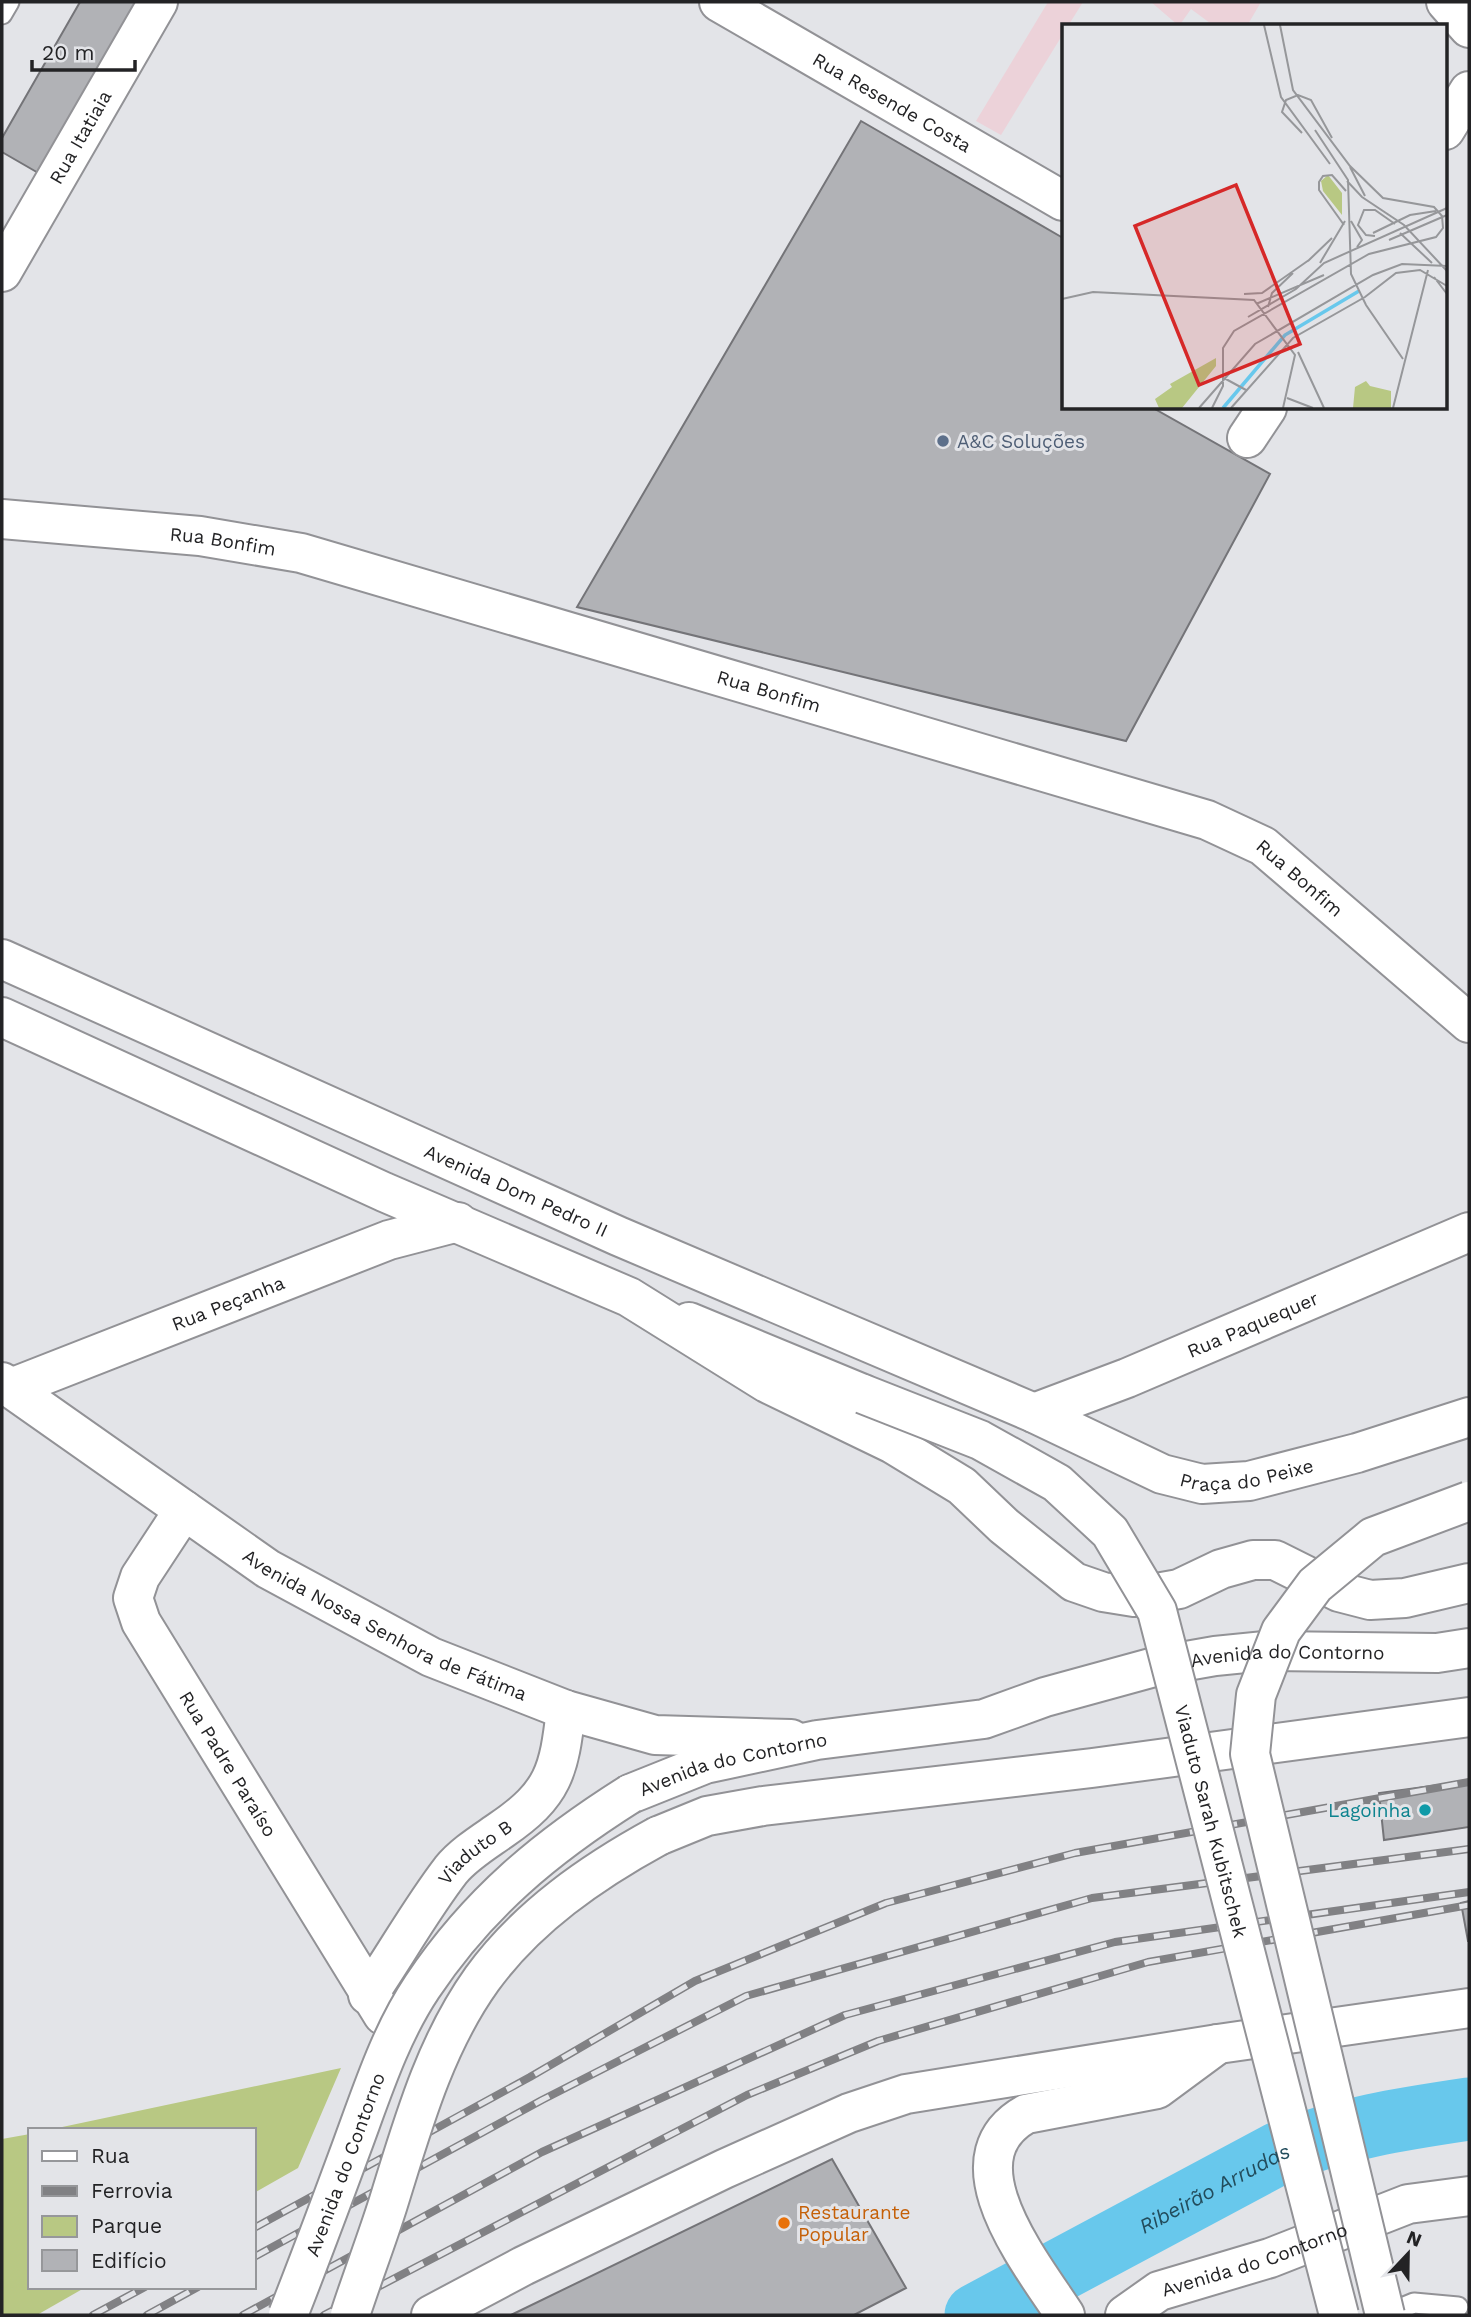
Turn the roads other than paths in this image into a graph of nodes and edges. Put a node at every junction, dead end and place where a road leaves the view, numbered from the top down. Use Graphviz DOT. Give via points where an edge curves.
graph roads {
  1 [pos="9,2"];
  2 [pos="158,2"];
  3 [pos="719,2"];
  4 [pos="1446,2"];
  5 [pos="2,15"];
  6 [pos="1469,28"];
  7 [pos="1469,91"];
  8 [pos="1446,128"];
  9 [pos="1062,200"];
  10 [pos="2,272"];
  11 [pos="2,519"];
  12 [pos="2,959"];
  13 [pos="2,1017"];
  14 [pos="1469,1023"];
  15 [pos="457,1222"];
  16 [pos="1469,1232"];
  17 [pos="629,1297"];
  18 [pos="5,1388"];
  19 [pos="1034,1413"];
  20 [pos="1469,1417"];
  21 [pos="1469,1501"];
  22 [pos="184,1510"];
  23 [pos="1469,1583"];
  24 [pos="1469,1648"];
  25 [pos="566,1710"];
  26 [pos="1469,1717"];
  27 [pos="817,1740"];
  28 [pos="1296,1948"];
  29 [pos="375,2005"];
  30 [pos="1469,2008"];
  31 [pos="1217,2044"];
  32 [pos="1290,2121"];
  33 [pos="1469,2196"];
  34 [pos="1159,2303"];
  35 [pos="1060,2307"];
  36 [pos="1458,2307"];
  37 [pos="288,2315"];
  38 [pos="350,2315"];
  39 [pos="430,2315"];
  40 [pos="1125,2315"];
  41 [pos="1339,2315"];
  42 [pos="1385,2315"];
  1 -- 5 [label="lane"];
  2 -- 10 [label="main road, Rua Itatiaia"];
  3 -- 9 [label="main road, Rua Resende Costa"];
  4 -- 6 [label="main road"];
  7 -- 8 [label="main road"];
  11 -- 14 [label="main road, Rua Bonfim" via="200,536 301,553 1207,820 1263,846"];
  12 -- 19 [label="main road, Avenida Dom Pedro II" via="618,1236"];
  13 -- 15 [label="main road"];
  15 -- 17 [label="main road"];
  15 -- 18 [label="main road, Rua Peçanha" via="388,1240"];
  16 -- 19 [label="main road, Rua Paquequer"];
  17 -- 23 [label="main road" via="767,1383 893,1444 962,1486 1074,1581 1103,1592 1134,1597 1179,1589 1253,1560 1275,1560 1339,1592 1370,1600 1405,1598"];
  17 -- 32 [label="main road, Viaduto Sarah Kubitschek, bridge" via="980,1440 1057,1483 1110,1531 1157,1611"];
  18 -- 22 [label="main road, Avenida Nossa Senhora de Fátima"];
  19 -- 20 [label="main road, Praça do Peixe" via="1162,1474 1202,1484 1249,1481"];
  21 -- 28 [label="main road, bridge" via="1373,1537 1315,1585 1282,1631 1256,1695 1250,1754"];
  22 -- 25 [label="main road, Avenida Nossa Senhora de Fátima" via="268,1569 431,1657"];
  22 -- 29 [label="main road, Rua Padre Paraíso" via="140,1577 133,1598 141,1622"];
  24 -- 27 [label="main road, Avenida do Contorno" via="1437,1653 1265,1651 1215,1656 1158,1666 984,1719"];
  25 -- 27 [label="main road, Avenida Nossa Senhora de Fátima" via="655,1735"];
  25 -- 29 [label="main road, Viaduto B" via="560,1759 548,1788 524,1814 452,1870"];
  26 -- 38 [label="main road, bridge" via="1092,1769 763,1806 707,1816 658,1836 584,1879 513,1943 482,1979 456,2021 420,2101"];
  27 -- 37 [label="main road, Avenida do Contorno, bridge" via="705,1764 630,1794 569,1832 517,1874 467,1926 422,1987 378,2076"];
  28 -- 32 [label="main road, bridge"];
  28 -- 42 [label="main road, bridge"];
  30 -- 31 [label="main road"];
  31 -- 35 [label="main road" via="1157,2089 1027,2114 1010,2123 993,2158 999,2206"];
  31 -- 39 [label="main road" via="906,2094 849,2113 548,2254"];
  32 -- 41 [label="main road, Viaduto Sarah Kubitschek, bridge"];
  33 -- 34 [label="main road, Avenida do Contorno" via="1408,2204"];
  34 -- 40 [label="main road, Avenida do Contorno"];
  36 -- 42 [label="lane" via="1414,2303"];
}
